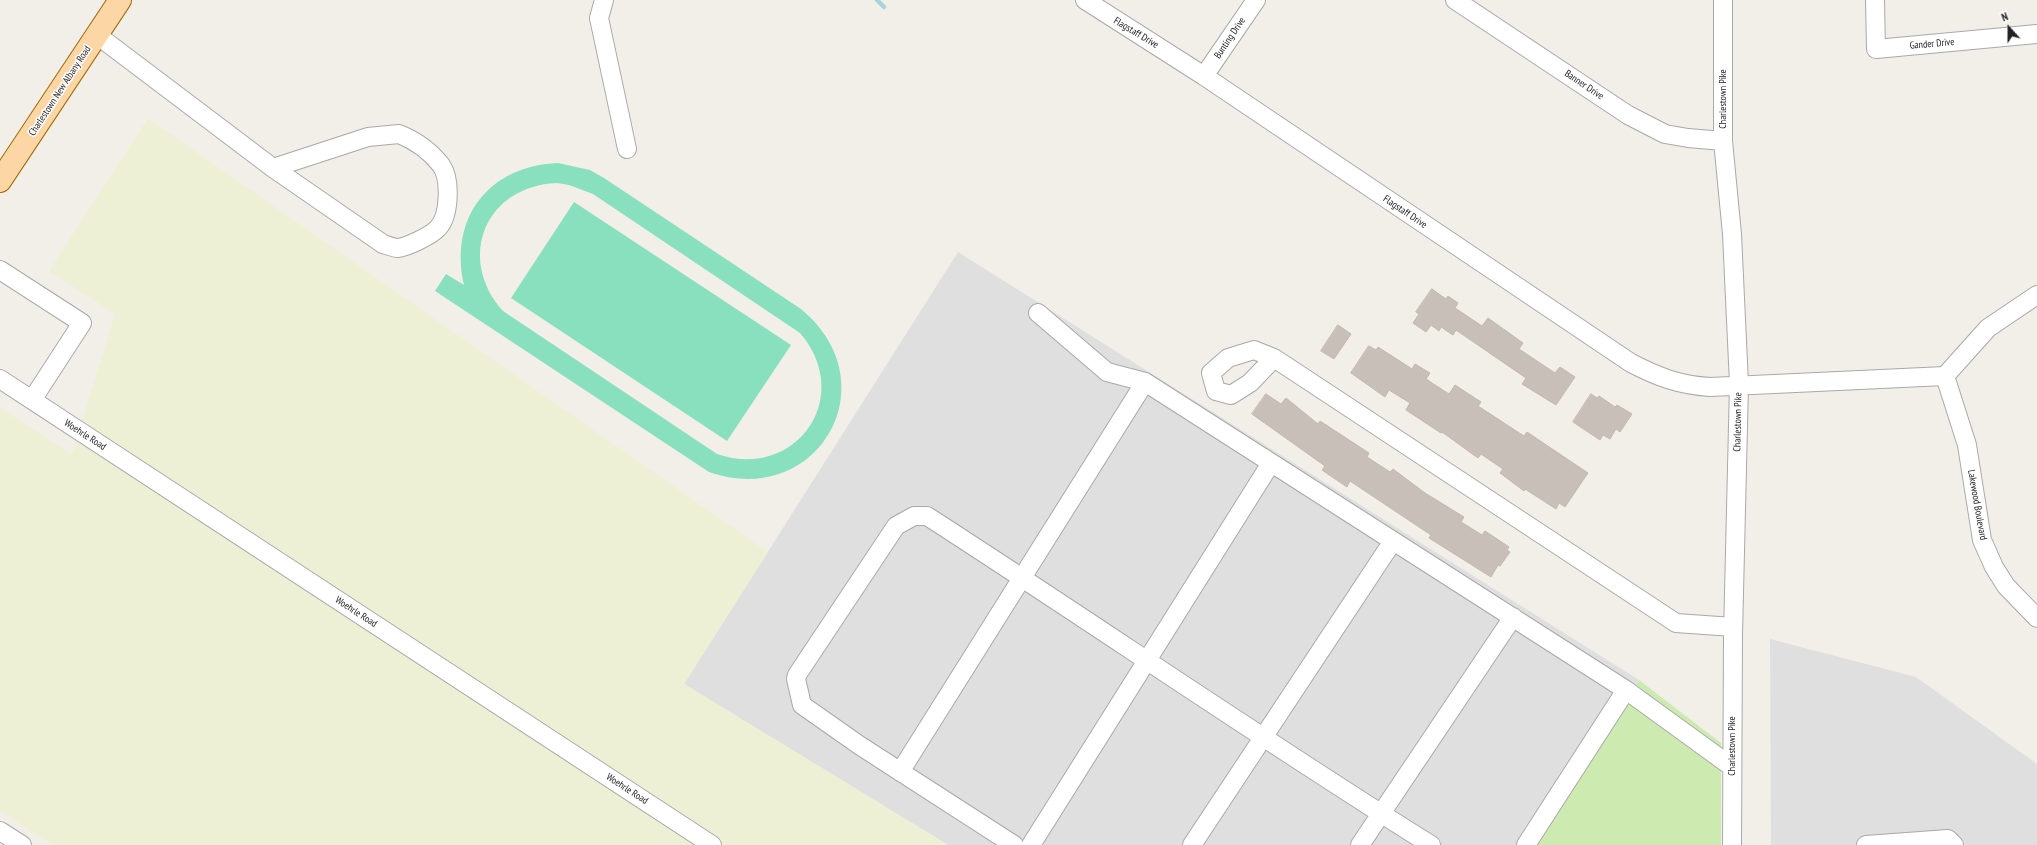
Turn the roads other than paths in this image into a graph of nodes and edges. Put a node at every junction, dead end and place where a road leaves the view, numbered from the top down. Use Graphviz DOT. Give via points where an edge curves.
graph roads {
  1 [pos="120,0"];
  2 [pos="604,0"];
  3 [pos="1085,0"];
  4 [pos="1256,0"];
  5 [pos="1455,0"];
  6 [pos="1723,0"];
  7 [pos="1875,0"];
  8 [pos="2037,34"];
  9 [pos="97,35"];
  10 [pos="1204,76"];
  11 [pos="1723,141"];
  12 [pos="627,148"];
  13 [pos="273,168"];
  14 [pos="0,181"];
  15 [pos="0,270"];
  16 [pos="2037,295"];
  17 [pos="1038,313"];
  18 [pos="1274,358"];
  19 [pos="1945,376"];
  20 [pos="0,379"];
  21 [pos="1145,382"];
  22 [pos="1739,384"];
  23 [pos="32,400"];
  24 [pos="1271,463"];
  25 [pos="1393,540"];
  26 [pos="1022,578"];
  27 [pos="2036,617"];
  28 [pos="1513,618"];
  29 [pos="1733,626"];
  30 [pos="1147,662"];
  31 [pos="1626,690"];
  32 [pos="1263,738"];
  33 [pos="1732,767"];
  34 [pos="900,772"];
  35 [pos="1381,814"];
  36 [pos="0,831"];
  37 [pos="22,845"];
  38 [pos="712,845"];
  39 [pos="1014,845"];
  40 [pos="1032,845"];
  41 [pos="1192,845"];
  42 [pos="1360,845"];
  43 [pos="1431,845"];
  44 [pos="1526,845"];
  45 [pos="1732,845"];
  46 [pos="1866,845"];
  47 [pos="1954,845"];
  1 -- 9 [label="main road, Charlestown New Albany Road"];
  2 -- 12 [label="street" via="599,18"];
  3 -- 10 [label="street, Flagstaff Drive"];
  4 -- 10 [label="street, Bunting Drive"];
  5 -- 11 [label="street, Banner Drive" via="1628,115 1665,134"];
  6 -- 11 [label="street, Charlestown Pike"];
  7 -- 8 [label="street, Gander Drive" via="1876,49"];
  9 -- 13 [label="street"];
  9 -- 14 [label="main road, Charlestown New Albany Road"];
  10 -- 22 [label="street, Flagstaff Drive" via="1631,363 1658,377 1686,385 1710,387"];
  11 -- 22 [label="street, Charlestown Pike" via="1732,234"];
  13 -- 13 [label="street" via="383,244 398,248 418,241 437,229 444,216 449,190 442,166 411,138 399,134 368,137"];
  15 -- 23 [label="street" via="82,323"];
  16 -- 19 [label="street" via="1988,328"];
  17 -- 21 [label="street" via="1108,372"];
  18 -- 29 [label="street" via="1676,622"];
  19 -- 22 [label="street"];
  19 -- 27 [label="street, Lakewood Boulevard" via="1967,445 1982,540 2006,586"];
  20 -- 23 [label="street, Woehrle Road"];
  21 -- 24 [label="street"];
  21 -- 26 [label="street"];
  22 -- 29 [label="street, Charlestown Pike"];
  23 -- 38 [label="street, Woehrle Road"];
  24 -- 25 [label="street"];
  24 -- 30 [label="street"];
  25 -- 28 [label="street"];
  25 -- 32 [label="street"];
  26 -- 30 [label="street"];
  26 -- 34 [label="street"];
  26 -- 34 [label="street" via="927,516 914,516 896,526 797,675 802,705"];
  28 -- 31 [label="street"];
  28 -- 35 [label="street"];
  29 -- 33 [label="street, Charlestown Pike"];
  30 -- 32 [label="street"];
  30 -- 40 [label="street"];
  31 -- 33 [label="street"];
  31 -- 44 [label="street"];
  32 -- 35 [label="street"];
  32 -- 41 [label="street"];
  33 -- 45 [label="street, Charlestown Pike"];
  34 -- 39 [label="street"];
  35 -- 42 [label="street"];
  35 -- 43 [label="street"];
  36 -- 37 [label="street"];
  46 -- 47 [label="street" via="1948,839"];
}
